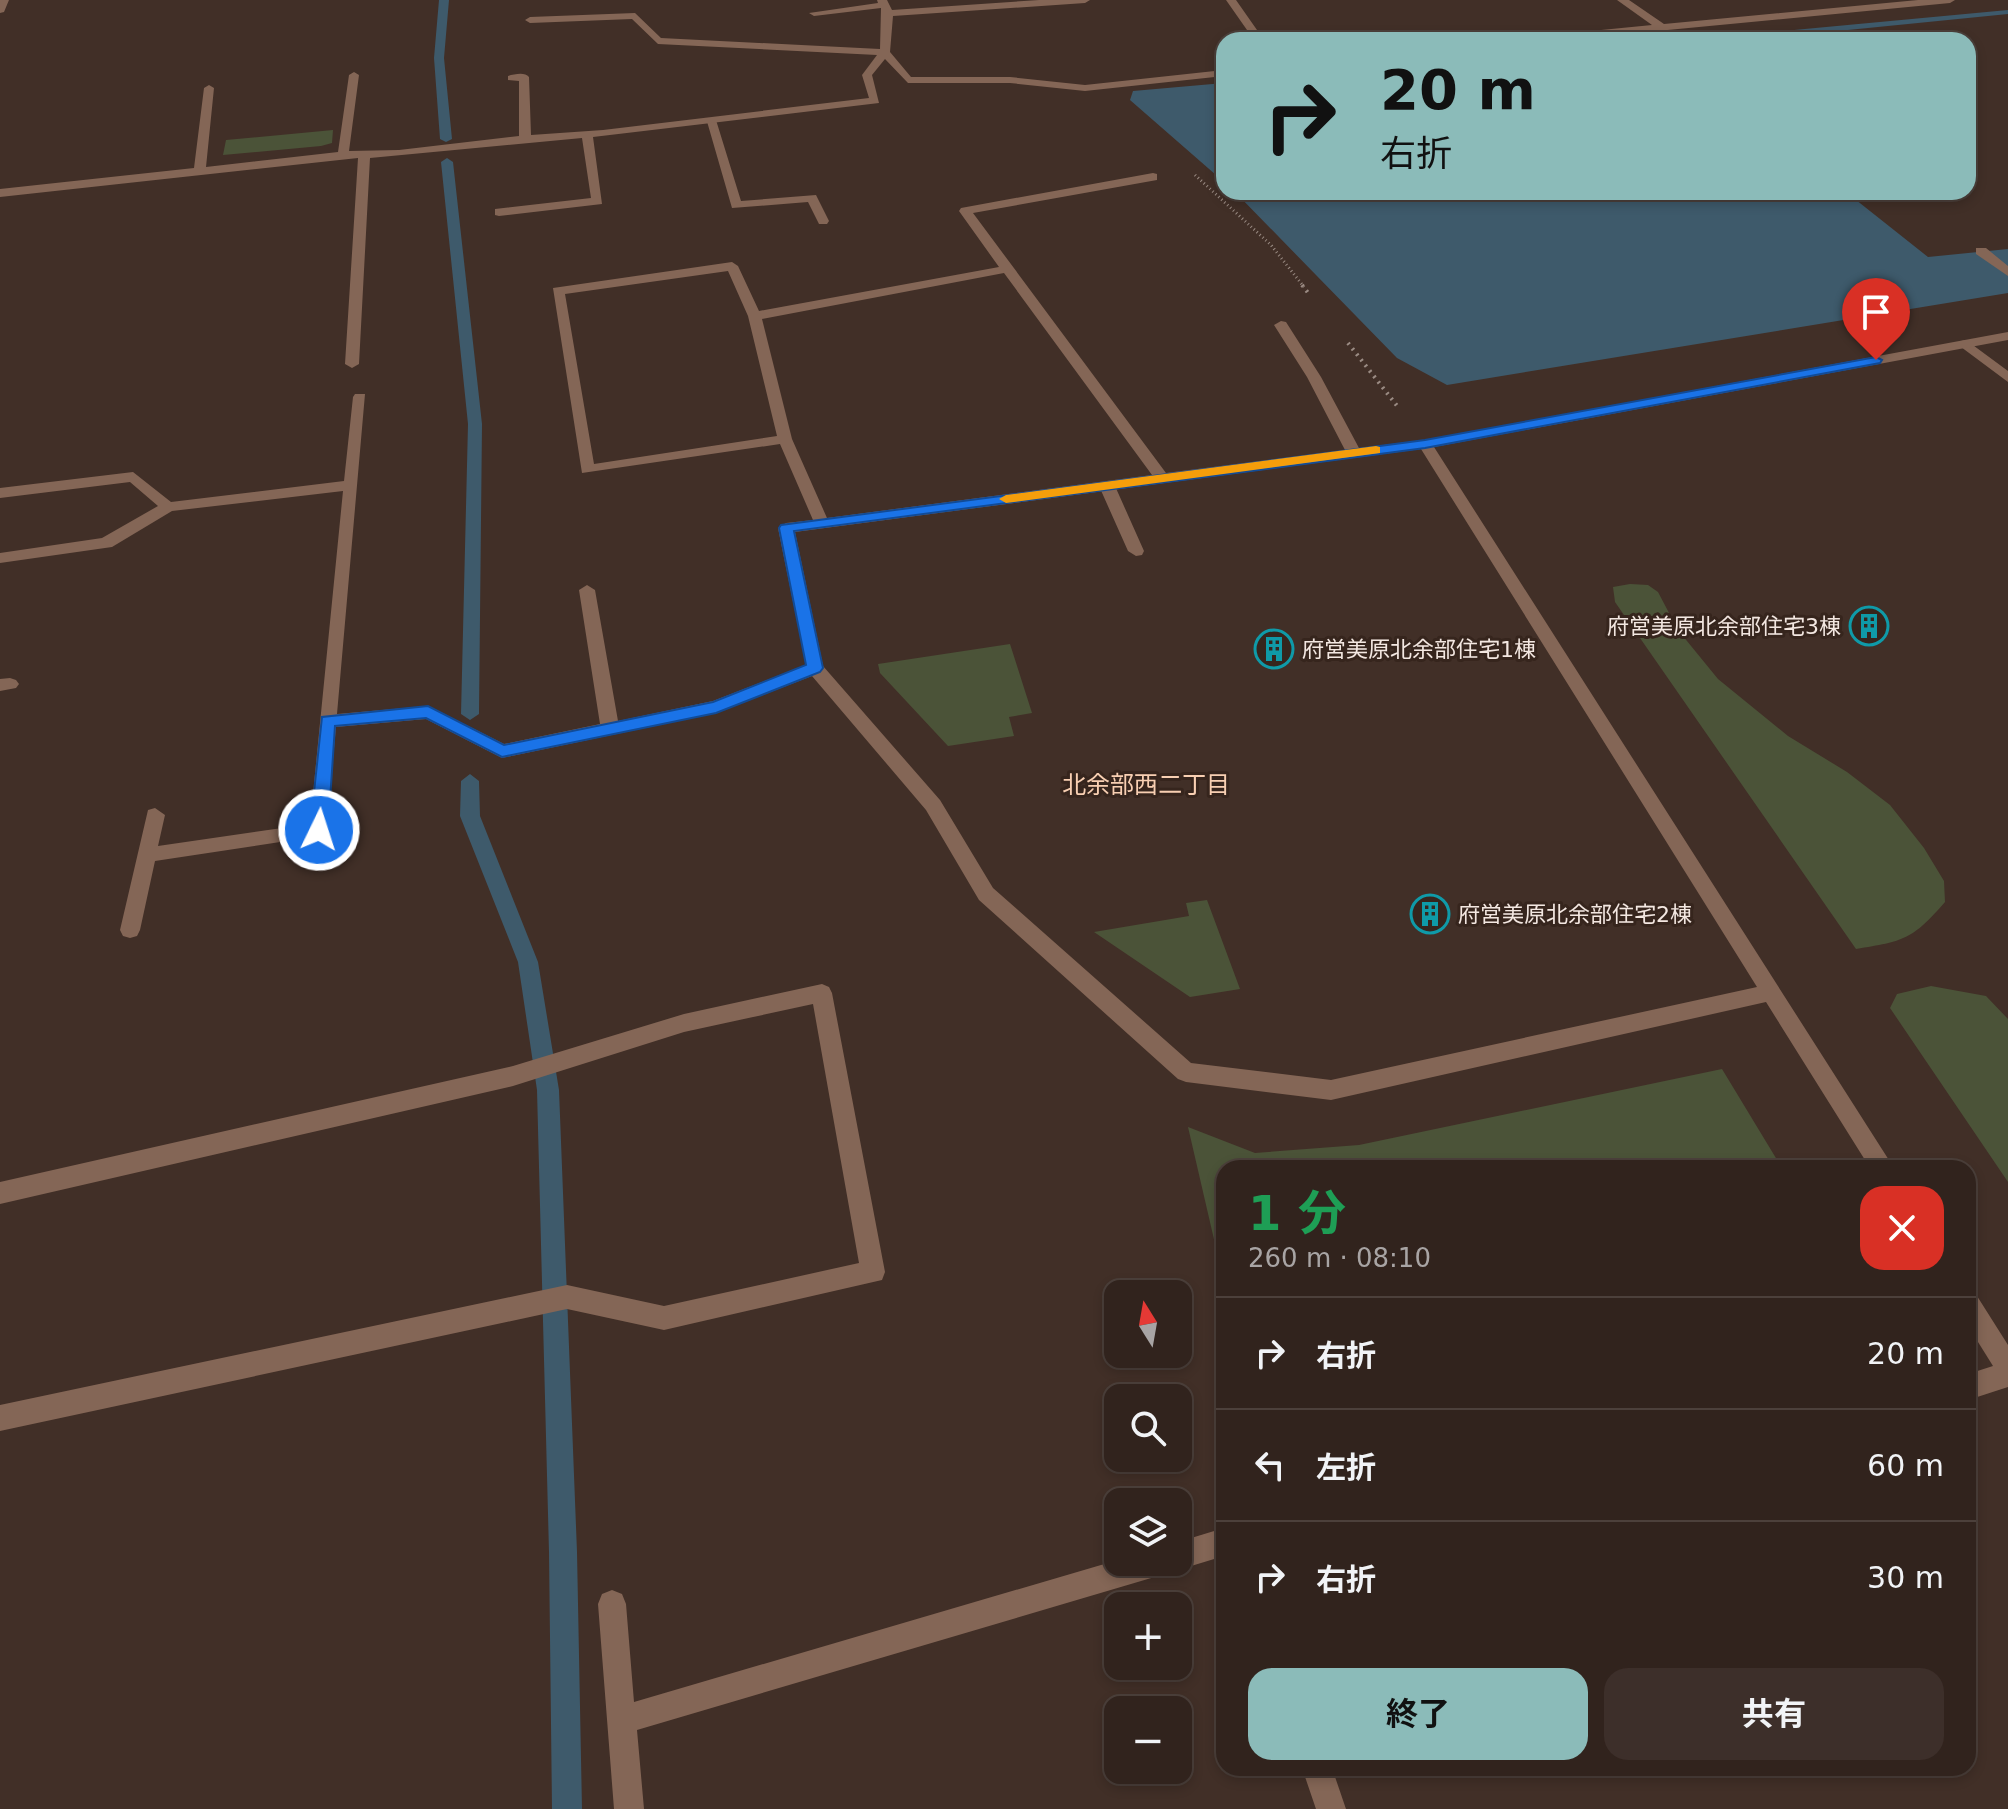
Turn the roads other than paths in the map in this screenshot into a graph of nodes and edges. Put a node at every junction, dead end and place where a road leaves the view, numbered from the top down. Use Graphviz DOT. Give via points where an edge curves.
graph roads {
  1 [pos="4,0"];
  2 [pos="1085,0"];
  3 [pos="1231,0"];
  4 [pos="1622,0"];
  5 [pos="1950,0"];
  6 [pos="885,6"];
  7 [pos="0,10"];
  8 [pos="814,13"];
  9 [pos="530,20"];
  10 [pos="1660,26"];
  11 [pos="1253,32"];
  12 [pos="1604,32"];
  13 [pos="885,52"];
  14 [pos="1216,74"];
  15 [pos="354,75"];
  16 [pos="512,78"];
  17 [pos="209,88"];
  18 [pos="710,120"];
  19 [pos="587,134"];
  20 [pos="525,139"];
  21 [pos="343,155"];
  22 [pos="364,155"];
  23 [pos="200,170"];
  24 [pos="1153,177"];
  25 [pos="0,193"];
  26 [pos="499,212"];
  27 [pos="823,221"];
  28 [pos="1981,251"];
  29 [pos="1007,269"];
  30 [pos="2008,272"];
  31 [pos="755,316"];
  32 [pos="1281,325"];
  33 [pos="2008,336"];
  34 [pos="1966,344"];
  35 [pos="352,364"];
  36 [pos="2008,378"];
  37 [pos="360,397"];
  38 [pos="785,439"];
  39 [pos="1425,444"];
  40 [pos="1354,453"];
  41 [pos="1162,478"];
  42 [pos="350,485"];
  43 [pos="1107,486"];
  44 [pos="0,493"];
  45 [pos="168,507"];
  46 [pos="822,523"];
  47 [pos="1136,551"];
  48 [pos="0,558"];
  49 [pos="587,590"];
  50 [pos="815,668"];
  51 [pos="327,721"];
  52 [pos="610,728"];
  53 [pos="155,815"];
  54 [pos="146,855"];
  55 [pos="130,930"];
  56 [pos="1772,992"];
  57 [pos="1878,1160"];
  58 [pos="0,1193"];
  59 [pos="1976,1317"];
  60 [pos="2008,1371"];
  61 [pos="1976,1384"];
  62 [pos="0,1418"];
  63 [pos="1216,1544"];
  64 [pos="1192,1552"];
  65 [pos="1110,1576"];
  66 [pos="612,1604"];
  67 [pos="621,1720"];
  68 [pos="1320,1776"];
  69 [pos="629,1809"];
  70 [pos="1331,1809"];
  1 -- 7 [label="street"];
  2 -- 6 [label="street"];
  3 -- 11 [label="street"];
  4 -- 10 [label="street"];
  5 -- 10 [label="street"];
  6 -- 8 [label="street"];
  6 -- 13 [label="street"];
  9 -- 13 [label="street" via="635,16 658,41"];
  10 -- 12 [label="street"];
  13 -- 14 [label="street" via="908,80 1010,80 1085,88"];
  13 -- 18 [label="street" via="867,75 875,101"];
  15 -- 21 [label="street"];
  16 -- 20 [label="street" via="524,77"];
  17 -- 23 [label="street"];
  18 -- 19 [label="street"];
  18 -- 27 [label="street" via="736,205 812,198"];
  19 -- 20 [label="street"];
  19 -- 26 [label="street" via="598,201"];
  20 -- 22 [label="street"];
  21 -- 22 [label="street"];
  21 -- 23 [label="street"];
  22 -- 35 [label="street"];
  23 -- 25 [label="street"];
  24 -- 29 [label="street" via="965,211"];
  28 -- 30 [label="street"];
  29 -- 31 [label="street"];
  29 -- 41 [label="street"];
  31 -- 38 [label="street"];
  31 -- 38 [label="street" via="732,266 558,291 587,470"];
  32 -- 40 [label="street"];
  33 -- 34 [label="street"];
  34 -- 36 [label="street"];
  34 -- 39 [label="street"];
  37 -- 42 [label="street"];
  38 -- 46 [label="street"];
  39 -- 40 [label="street"];
  39 -- 56 [label="street"];
  40 -- 41 [label="street"];
  41 -- 43 [label="street"];
  42 -- 45 [label="street"];
  42 -- 51 [label="street"];
  43 -- 46 [label="street"];
  43 -- 47 [label="street"];
  44 -- 45 [label="street" via="133,477"];
  45 -- 48 [label="street" via="106,543"];
  46 -- 50 [label="street" via="786,528"];
  49 -- 52 [label="street"];
  50 -- 52 [label="street" via="716,707"];
  50 -- 56 [label="street" via="933,805 986,894 1186,1072 1331,1090"];
  51 -- 52 [label="street" via="428,712 502,751"];
  51 -- 54 [label="street" via="319,830"];
  53 -- 54 [label="street"];
  54 -- 55 [label="street"];
  56 -- 57 [label="street"];
  58 -- 62 [label="street" via="513,1076 684,1023 822,993 873,1272 664,1318 567,1297"];
  59 -- 60 [label="street"];
  60 -- 61 [label="street"];
  63 -- 64 [label="street"];
  65 -- 67 [label="street"];
  66 -- 67 [label="street"];
  67 -- 69 [label="street"];
  68 -- 70 [label="street"];
}
